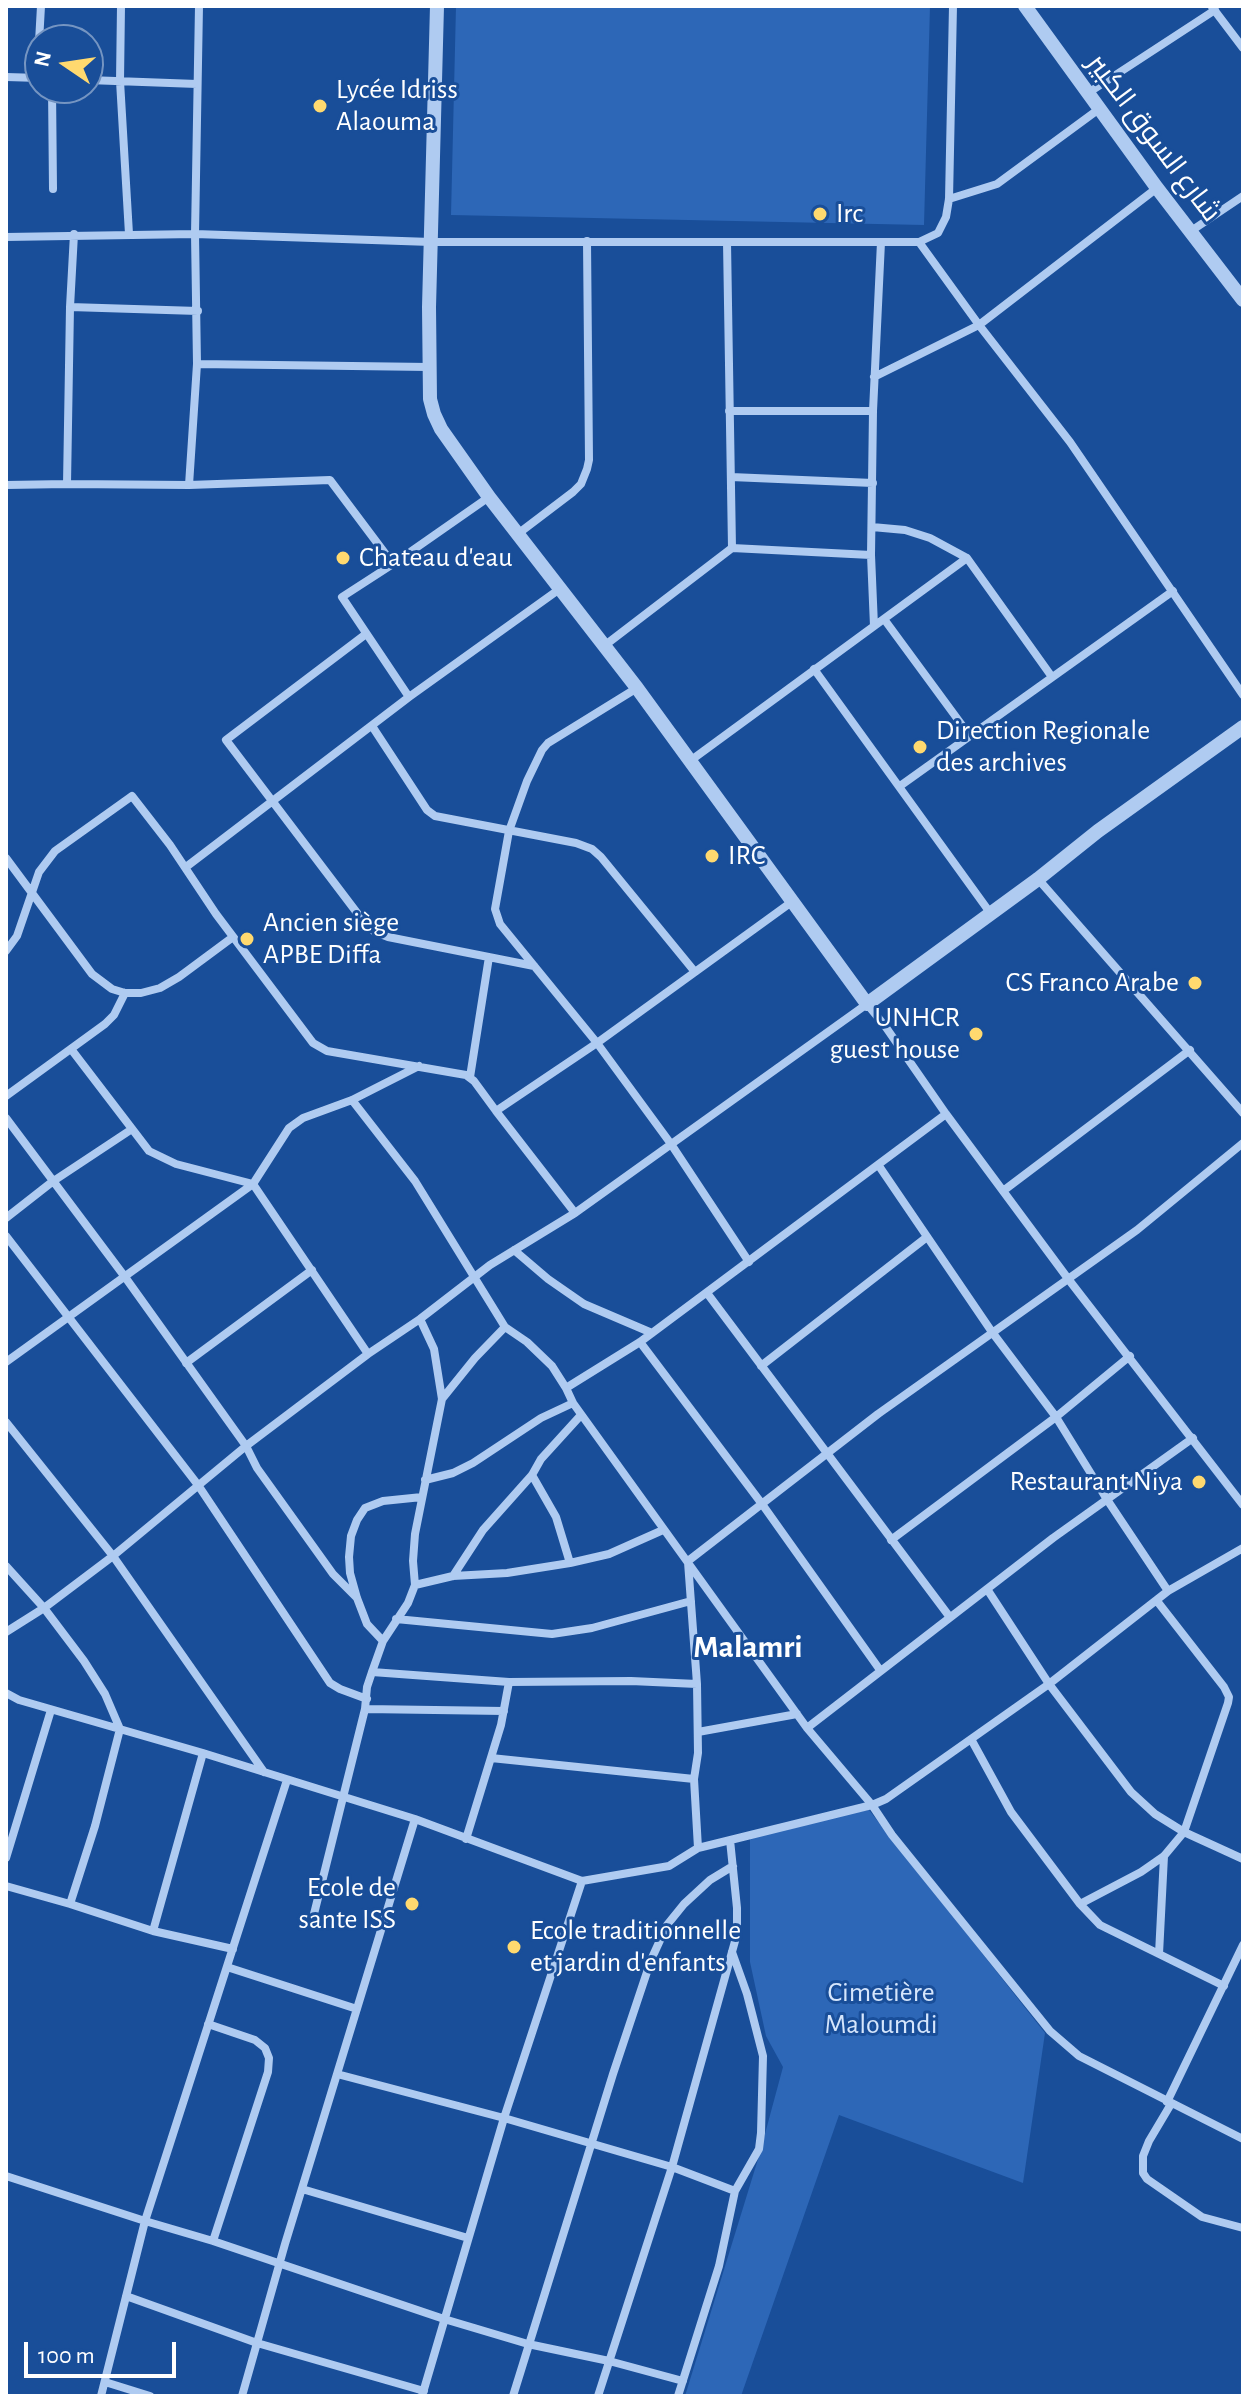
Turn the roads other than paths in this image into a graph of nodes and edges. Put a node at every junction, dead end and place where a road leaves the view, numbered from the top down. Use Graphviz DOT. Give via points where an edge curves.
graph roads {
  1 [pos="121,6"];
  2 [pos="199,6"];
  3 [pos="437,6"];
  4 [pos="953,6"];
  5 [pos="1025,6"];
  6 [pos="1214,8"];
  7 [pos="1243,48"];
  8 [pos="104,80"];
  9 [pos="120,81"];
  10 [pos="197,84"];
  11 [pos="1088,93"];
  12 [pos="52,104"];
  13 [pos="1099,109"];
  14 [pos="1157,188"];
  15 [pos="53,189"];
  16 [pos="1243,196"];
  17 [pos="949,199"];
  18 [pos="1191,231"];
  19 [pos="74,234"];
  20 [pos="129,234"];
  21 [pos="195,234"];
  22 [pos="6,237"];
  23 [pos="587,241"];
  24 [pos="431,242"];
  25 [pos="727,242"];
  26 [pos="881,242"];
  27 [pos="919,242"];
  28 [pos="1243,300"];
  29 [pos="70,307"];
  30 [pos="198,311"];
  31 [pos="979,325"];
  32 [pos="197,364"];
  33 [pos="429,367"];
  34 [pos="874,377"];
  35 [pos="729,411"];
  36 [pos="873,411"];
  37 [pos="731,477"];
  38 [pos="873,483"];
  39 [pos="67,484"];
  40 [pos="6,485"];
  41 [pos="189,485"];
  42 [pos="489,497"];
  43 [pos="872,527"];
  44 [pos="519,533"];
  45 [pos="732,548"];
  46 [pos="871,555"];
  47 [pos="967,558"];
  48 [pos="393,564"];
  49 [pos="561,588"];
  50 [pos="1173,591"];
  51 [pos="884,619"];
  52 [pos="874,626"];
  53 [pos="366,634"];
  54 [pos="604,646"];
  55 [pos="814,669"];
  56 [pos="1052,677"];
  57 [pos="637,688"];
  58 [pos="1243,695"];
  59 [pos="409,697"];
  60 [pos="372,726"];
  61 [pos="1243,727"];
  62 [pos="970,736"];
  63 [pos="690,761"];
  64 [pos="900,786"];
  65 [pos="272,802"];
  66 [pos="509,831"];
  67 [pos="6,858"];
  68 [pos="186,867"];
  69 [pos="1038,879"];
  70 [pos="31,892"];
  71 [pos="794,901"];
  72 [pos="991,914"];
  73 [pos="233,937"];
  74 [pos="6,951"];
  75 [pos="489,957"];
  76 [pos="535,966"];
  77 [pos="695,972"];
  78 [pos="125,993"];
  79 [pos="867,1004"];
  80 [pos="597,1043"];
  81 [pos="71,1049"];
  82 [pos="1190,1050"];
  83 [pos="420,1066"];
  84 [pos="470,1077"];
  85 [pos="6,1096"];
  86 [pos="352,1100"];
  87 [pos="496,1111"];
  88 [pos="1243,1113"];
  89 [pos="946,1114"];
  90 [pos="6,1118"];
  91 [pos="132,1129"];
  92 [pos="1243,1143"];
  93 [pos="671,1144"];
  94 [pos="879,1166"];
  95 [pos="52,1182"];
  96 [pos="253,1184"];
  97 [pos="1003,1191"];
  98 [pos="575,1213"];
  99 [pos="6,1218"];
  100 [pos="6,1236"];
  101 [pos="927,1237"];
  102 [pos="514,1250"];
  103 [pos="749,1262"];
  104 [pos="312,1270"];
  105 [pos="125,1277"];
  106 [pos="473,1278"];
  107 [pos="1069,1280"];
  108 [pos="707,1293"];
  109 [pos="68,1316"];
  110 [pos="420,1319"];
  111 [pos="505,1327"];
  112 [pos="992,1332"];
  113 [pos="652,1333"];
  114 [pos="640,1342"];
  115 [pos="368,1354"];
  116 [pos="1130,1356"];
  117 [pos="6,1362"];
  118 [pos="186,1363"];
  119 [pos="761,1366"];
  120 [pos="566,1388"];
  121 [pos="442,1399"];
  122 [pos="573,1403"];
  123 [pos="581,1415"];
  124 [pos="1056,1417"];
  125 [pos="6,1422"];
  126 [pos="1193,1438"];
  127 [pos="246,1446"];
  128 [pos="826,1454"];
  129 [pos="532,1475"];
  130 [pos="425,1480"];
  131 [pos="198,1485"];
  132 [pos="422,1497"];
  133 [pos="1106,1498"];
  134 [pos="762,1504"];
  135 [pos="1243,1505"];
  136 [pos="663,1530"];
  137 [pos="891,1540"];
  138 [pos="1243,1548"];
  139 [pos="113,1556"];
  140 [pos="688,1561"];
  141 [pos="570,1563"];
  142 [pos="6,1566"];
  143 [pos="453,1576"];
  144 [pos="415,1585"];
  145 [pos="987,1589"];
  146 [pos="1168,1591"];
  147 [pos="357,1598"];
  148 [pos="691,1601"];
  149 [pos="1157,1601"];
  150 [pos="44,1608"];
  151 [pos="949,1616"];
  152 [pos="396,1619"];
  153 [pos="6,1632"];
  154 [pos="383,1641"];
  155 [pos="880,1670"];
  156 [pos="372,1672"];
  157 [pos="509,1682"];
  158 [pos="697,1684"];
  159 [pos="1049,1684"];
  160 [pos="6,1693"];
  161 [pos="367,1699"];
  162 [pos="365,1709"];
  163 [pos="51,1710"];
  164 [pos="504,1711"];
  165 [pos="797,1714"];
  166 [pos="807,1728"];
  167 [pos="120,1729"];
  168 [pos="698,1732"];
  169 [pos="971,1739"];
  170 [pos="203,1753"];
  171 [pos="491,1758"];
  172 [pos="265,1773"];
  173 [pos="694,1779"];
  174 [pos="287,1780"];
  175 [pos="344,1798"];
  176 [pos="872,1805"];
  177 [pos="415,1819"];
  178 [pos="1184,1832"];
  179 [pos="466,1839"];
  180 [pos="730,1840"];
  181 [pos="698,1848"];
  182 [pos="1164,1856"];
  183 [pos="6,1858"];
  184 [pos="1243,1859"];
  185 [pos="733,1866"];
  186 [pos="582,1881"];
  187 [pos="6,1886"];
  188 [pos="70,1904"];
  189 [pos="1080,1904"];
  190 [pos="312,1922"];
  191 [pos="153,1931"];
  192 [pos="1243,1945"];
  193 [pos="233,1949"];
  194 [pos="732,1951"];
  195 [pos="1159,1954"];
  196 [pos="227,1967"];
  197 [pos="1224,1986"];
  198 [pos="357,2009"];
  199 [pos="208,2024"];
  200 [pos="337,2074"];
  201 [pos="1169,2103"];
  202 [pos="504,2118"];
  203 [pos="1243,2139"];
  204 [pos="590,2145"];
  205 [pos="672,2167"];
  206 [pos="6,2176"];
  207 [pos="302,2189"];
  208 [pos="735,2191"];
  209 [pos="145,2221"];
  210 [pos="1243,2228"];
  211 [pos="468,2238"];
  212 [pos="213,2241"];
  213 [pos="280,2263"];
  214 [pos="126,2296"];
  215 [pos="444,2319"];
  216 [pos="257,2343"];
  217 [pos="528,2344"];
  218 [pos="609,2361"];
  219 [pos="683,2381"];
  220 [pos="105,2382"];
  221 [pos="423,2393"];
  222 [pos="101,2396"];
  223 [pos="150,2396"];
  224 [pos="242,2396"];
  225 [pos="513,2396"];
  226 [pos="598,2396"];
  227 [pos="678,2396"];
  1 -- 9 [label="street"];
  2 -- 10 [label="street"];
  3 -- 24 [label="street"];
  4 -- 17 [label="street"];
  5 -- 11 [label="street, شارع السوق الكبير"];
  6 -- 7 [label="street"];
  6 -- 11 [label="street"];
  8 -- 9 [label="street"];
  9 -- 10 [label="street"];
  9 -- 20 [label="street"];
  10 -- 21 [label="street"];
  11 -- 13 [label="street, شارع السوق الكبير"];
  12 -- 15 [label="street"];
  13 -- 14 [label="street, شارع السوق الكبير"];
  13 -- 17 [label="street" via="997,184"];
  14 -- 18 [label="street, شارع السوق الكبير"];
  14 -- 31 [label="street"];
  16 -- 18 [label="street"];
  17 -- 27 [label="street" via="938,233"];
  18 -- 28 [label="street, شارع السوق الكبير"];
  19 -- 20 [label="street"];
  19 -- 22 [label="street"];
  19 -- 29 [label="street"];
  20 -- 21 [label="street"];
  21 -- 24 [label="street"];
  21 -- 30 [label="street"];
  23 -- 24 [label="street"];
  23 -- 25 [label="street"];
  23 -- 44 [label="street" via="587,469 573,492"];
  24 -- 33 [label="street"];
  25 -- 26 [label="street"];
  25 -- 35 [label="street"];
  26 -- 27 [label="street"];
  26 -- 34 [label="street"];
  27 -- 31 [label="street"];
  29 -- 30 [label="street"];
  29 -- 39 [label="street"];
  30 -- 32 [label="street"];
  31 -- 34 [label="street"];
  31 -- 50 [label="street" via="1070,442"];
  32 -- 33 [label="street"];
  32 -- 41 [label="street"];
  33 -- 42 [label="street" via="434,414"];
  34 -- 36 [label="street"];
  35 -- 36 [label="street"];
  35 -- 37 [label="street"];
  36 -- 38 [label="street"];
  37 -- 38 [label="street"];
  37 -- 45 [label="street"];
  38 -- 43 [label="street"];
  39 -- 40 [label="street"];
  39 -- 41 [label="street"];
  41 -- 48 [label="street" via="330,480"];
  42 -- 44 [label="street"];
  42 -- 48 [label="street"];
  43 -- 46 [label="street"];
  43 -- 47 [label="street" via="930,538"];
  44 -- 49 [label="street"];
  45 -- 46 [label="street"];
  45 -- 54 [label="street"];
  46 -- 52 [label="street"];
  47 -- 51 [label="street"];
  47 -- 56 [label="street"];
  48 -- 53 [label="street" via="342,597"];
  49 -- 54 [label="street"];
  49 -- 59 [label="street"];
  50 -- 56 [label="street"];
  50 -- 58 [label="street"];
  51 -- 52 [label="street"];
  51 -- 62 [label="street"];
  52 -- 55 [label="street"];
  53 -- 59 [label="street"];
  53 -- 65 [label="street" via="226,740"];
  54 -- 57 [label="street"];
  55 -- 63 [label="street"];
  55 -- 64 [label="street"];
  56 -- 62 [label="street"];
  57 -- 63 [label="street"];
  57 -- 66 [label="street" via="548,743"];
  59 -- 60 [label="street"];
  60 -- 65 [label="street"];
  60 -- 66 [label="street" via="427,810 445,819"];
  61 -- 69 [label="street"];
  62 -- 64 [label="street"];
  63 -- 71 [label="street"];
  64 -- 72 [label="street"];
  65 -- 68 [label="street"];
  65 -- 75 [label="street" via="375,932"];
  66 -- 76 [label="street" via="495,909 500,924"];
  66 -- 77 [label="street" via="592,849"];
  67 -- 70 [label="street"];
  68 -- 70 [label="street" via="132,796 55,851"];
  68 -- 73 [label="street"];
  69 -- 72 [label="street"];
  69 -- 82 [label="street"];
  70 -- 74 [label="street" via="17,936"];
  70 -- 78 [label="street" via="92,974"];
  71 -- 77 [label="street"];
  71 -- 79 [label="street"];
  72 -- 79 [label="street"];
  73 -- 78 [label="street" via="160,988"];
  73 -- 83 [label="street" via="320,1048"];
  75 -- 76 [label="street"];
  75 -- 84 [label="street"];
  76 -- 80 [label="street"];
  77 -- 80 [label="street"];
  78 -- 81 [label="street" via="114,1015"];
  79 -- 89 [label="street"];
  79 -- 93 [label="street"];
  80 -- 87 [label="street"];
  80 -- 93 [label="street"];
  81 -- 85 [label="street"];
  81 -- 91 [label="street"];
  82 -- 88 [label="street"];
  82 -- 97 [label="street"];
  83 -- 84 [label="street"];
  83 -- 86 [label="street"];
  84 -- 87 [label="street"];
  86 -- 96 [label="street" via="289,1128"];
  86 -- 106 [label="street" via="415,1181"];
  87 -- 98 [label="street"];
  89 -- 94 [label="street"];
  89 -- 97 [label="street"];
  90 -- 95 [label="street"];
  91 -- 95 [label="street"];
  91 -- 96 [label="street" via="149,1151 167,1161"];
  92 -- 107 [label="street"];
  93 -- 98 [label="street"];
  93 -- 103 [label="street"];
  94 -- 101 [label="street"];
  94 -- 103 [label="street"];
  95 -- 99 [label="street"];
  95 -- 105 [label="street"];
  96 -- 104 [label="street"];
  96 -- 105 [label="street"];
  97 -- 107 [label="street"];
  98 -- 102 [label="street"];
  100 -- 109 [label="street"];
  101 -- 112 [label="street"];
  101 -- 119 [label="street"];
  102 -- 106 [label="street"];
  102 -- 113 [label="street" via="584,1304"];
  103 -- 108 [label="street"];
  104 -- 115 [label="street"];
  104 -- 118 [label="street"];
  105 -- 109 [label="street"];
  105 -- 118 [label="street"];
  106 -- 110 [label="street"];
  106 -- 111 [label="street"];
  107 -- 112 [label="street"];
  107 -- 116 [label="street"];
  108 -- 113 [label="street"];
  108 -- 119 [label="street"];
  109 -- 117 [label="street"];
  109 -- 131 [label="street"];
  110 -- 115 [label="street"];
  110 -- 121 [label="street" via="434,1349"];
  111 -- 120 [label="street" via="552,1366"];
  111 -- 121 [label="street"];
  112 -- 124 [label="street"];
  112 -- 128 [label="street"];
  113 -- 114 [label="street"];
  114 -- 120 [label="street"];
  114 -- 134 [label="street"];
  115 -- 127 [label="street"];
  116 -- 124 [label="street"];
  116 -- 126 [label="street"];
  118 -- 127 [label="street"];
  119 -- 128 [label="street"];
  120 -- 122 [label="street"];
  121 -- 130 [label="street"];
  122 -- 123 [label="street"];
  122 -- 130 [label="street" via="453,1473"];
  123 -- 129 [label="street"];
  123 -- 136 [label="street"];
  124 -- 133 [label="street"];
  124 -- 137 [label="street"];
  125 -- 139 [label="street"];
  126 -- 133 [label="street"];
  126 -- 135 [label="street"];
  127 -- 131 [label="street"];
  127 -- 147 [label="street" via="333,1574"];
  128 -- 134 [label="street"];
  128 -- 137 [label="street"];
  129 -- 141 [label="street" via="556,1517"];
  129 -- 143 [label="street" via="483,1530"];
  130 -- 132 [label="street"];
  131 -- 139 [label="street"];
  131 -- 161 [label="street" via="330,1683"];
  132 -- 144 [label="street" via="414,1547"];
  132 -- 147 [label="street" via="383,1501 365,1508 357,1520 349,1557"];
  133 -- 145 [label="street"];
  133 -- 146 [label="street"];
  134 -- 140 [label="street"];
  134 -- 155 [label="street"];
  136 -- 140 [label="street"];
  136 -- 141 [label="street" via="609,1554"];
  137 -- 151 [label="street"];
  138 -- 146 [label="street"];
  139 -- 150 [label="street"];
  139 -- 172 [label="street"];
  140 -- 148 [label="street"];
  140 -- 165 [label="street"];
  141 -- 143 [label="street"];
  142 -- 150 [label="street"];
  143 -- 144 [label="street"];
  144 -- 152 [label="street"];
  145 -- 151 [label="street"];
  145 -- 159 [label="street"];
  146 -- 149 [label="street"];
  147 -- 154 [label="street" via="367,1624"];
  148 -- 152 [label="street" via="552,1634"];
  148 -- 158 [label="street"];
  149 -- 159 [label="street"];
  149 -- 178 [label="street" via="1229,1697"];
  150 -- 153 [label="street"];
  150 -- 167 [label="street" via="105,1694"];
  151 -- 155 [label="street"];
  152 -- 154 [label="street"];
  154 -- 156 [label="street"];
  155 -- 166 [label="street"];
  156 -- 157 [label="street"];
  156 -- 161 [label="street"];
  157 -- 158 [label="street"];
  157 -- 164 [label="street"];
  158 -- 168 [label="street"];
  159 -- 169 [label="street"];
  159 -- 178 [label="street" via="1131,1792"];
  160 -- 163 [label="street"];
  161 -- 162 [label="street"];
  162 -- 164 [label="street"];
  162 -- 175 [label="street"];
  163 -- 167 [label="street"];
  163 -- 183 [label="street"];
  164 -- 171 [label="street"];
  165 -- 166 [label="street"];
  165 -- 168 [label="street"];
  166 -- 176 [label="street"];
  167 -- 170 [label="street"];
  167 -- 188 [label="street"];
  168 -- 173 [label="street"];
  169 -- 176 [label="street"];
  169 -- 189 [label="street" via="1011,1812"];
  170 -- 172 [label="street"];
  170 -- 191 [label="street"];
  171 -- 173 [label="street"];
  171 -- 179 [label="street"];
  172 -- 174 [label="street"];
  173 -- 181 [label="street"];
  174 -- 175 [label="street"];
  174 -- 193 [label="street"];
  175 -- 177 [label="street"];
  175 -- 190 [label="street"];
  176 -- 180 [label="street"];
  176 -- 201 [label="street" via="1050,2031 1079,2056"];
  177 -- 179 [label="street"];
  177 -- 198 [label="street"];
  178 -- 182 [label="street"];
  178 -- 184 [label="street"];
  179 -- 186 [label="street"];
  180 -- 181 [label="street"];
  180 -- 185 [label="street"];
  181 -- 186 [label="street" via="669,1866"];
  182 -- 189 [label="street"];
  182 -- 195 [label="street"];
  185 -- 194 [label="street" via="737,1934"];
  185 -- 204 [label="street" via="701,1888 667,1925"];
  186 -- 202 [label="street"];
  187 -- 188 [label="street"];
  188 -- 191 [label="street"];
  189 -- 195 [label="street" via="1100,1925"];
  191 -- 193 [label="street"];
  192 -- 197 [label="street"];
  193 -- 196 [label="street"];
  194 -- 205 [label="street"];
  194 -- 208 [label="street" via="763,2056 759,2149"];
  195 -- 197 [label="street"];
  196 -- 198 [label="street"];
  196 -- 199 [label="street"];
  197 -- 201 [label="street"];
  198 -- 200 [label="street"];
  199 -- 209 [label="street"];
  199 -- 212 [label="street" via="255,2040 269,2058"];
  200 -- 202 [label="street"];
  200 -- 207 [label="street"];
  201 -- 203 [label="street"];
  201 -- 210 [label="street" via="1143,2156 1143,2173 1202,2217"];
  202 -- 204 [label="street"];
  202 -- 211 [label="street"];
  204 -- 205 [label="street"];
  204 -- 217 [label="street"];
  205 -- 208 [label="street"];
  205 -- 218 [label="street"];
  206 -- 209 [label="street"];
  207 -- 211 [label="street"];
  207 -- 213 [label="street"];
  208 -- 219 [label="street" via="719,2266"];
  209 -- 212 [label="street"];
  209 -- 214 [label="street"];
  211 -- 215 [label="street"];
  212 -- 213 [label="street"];
  213 -- 215 [label="street"];
  213 -- 216 [label="street"];
  214 -- 216 [label="street"];
  214 -- 220 [label="street"];
  215 -- 217 [label="street"];
  215 -- 221 [label="street"];
  216 -- 221 [label="street"];
  216 -- 224 [label="street"];
  217 -- 218 [label="street"];
  217 -- 225 [label="street"];
  218 -- 219 [label="street"];
  218 -- 226 [label="street"];
  219 -- 227 [label="street"];
  220 -- 222 [label="street"];
  220 -- 223 [label="street"];
}
